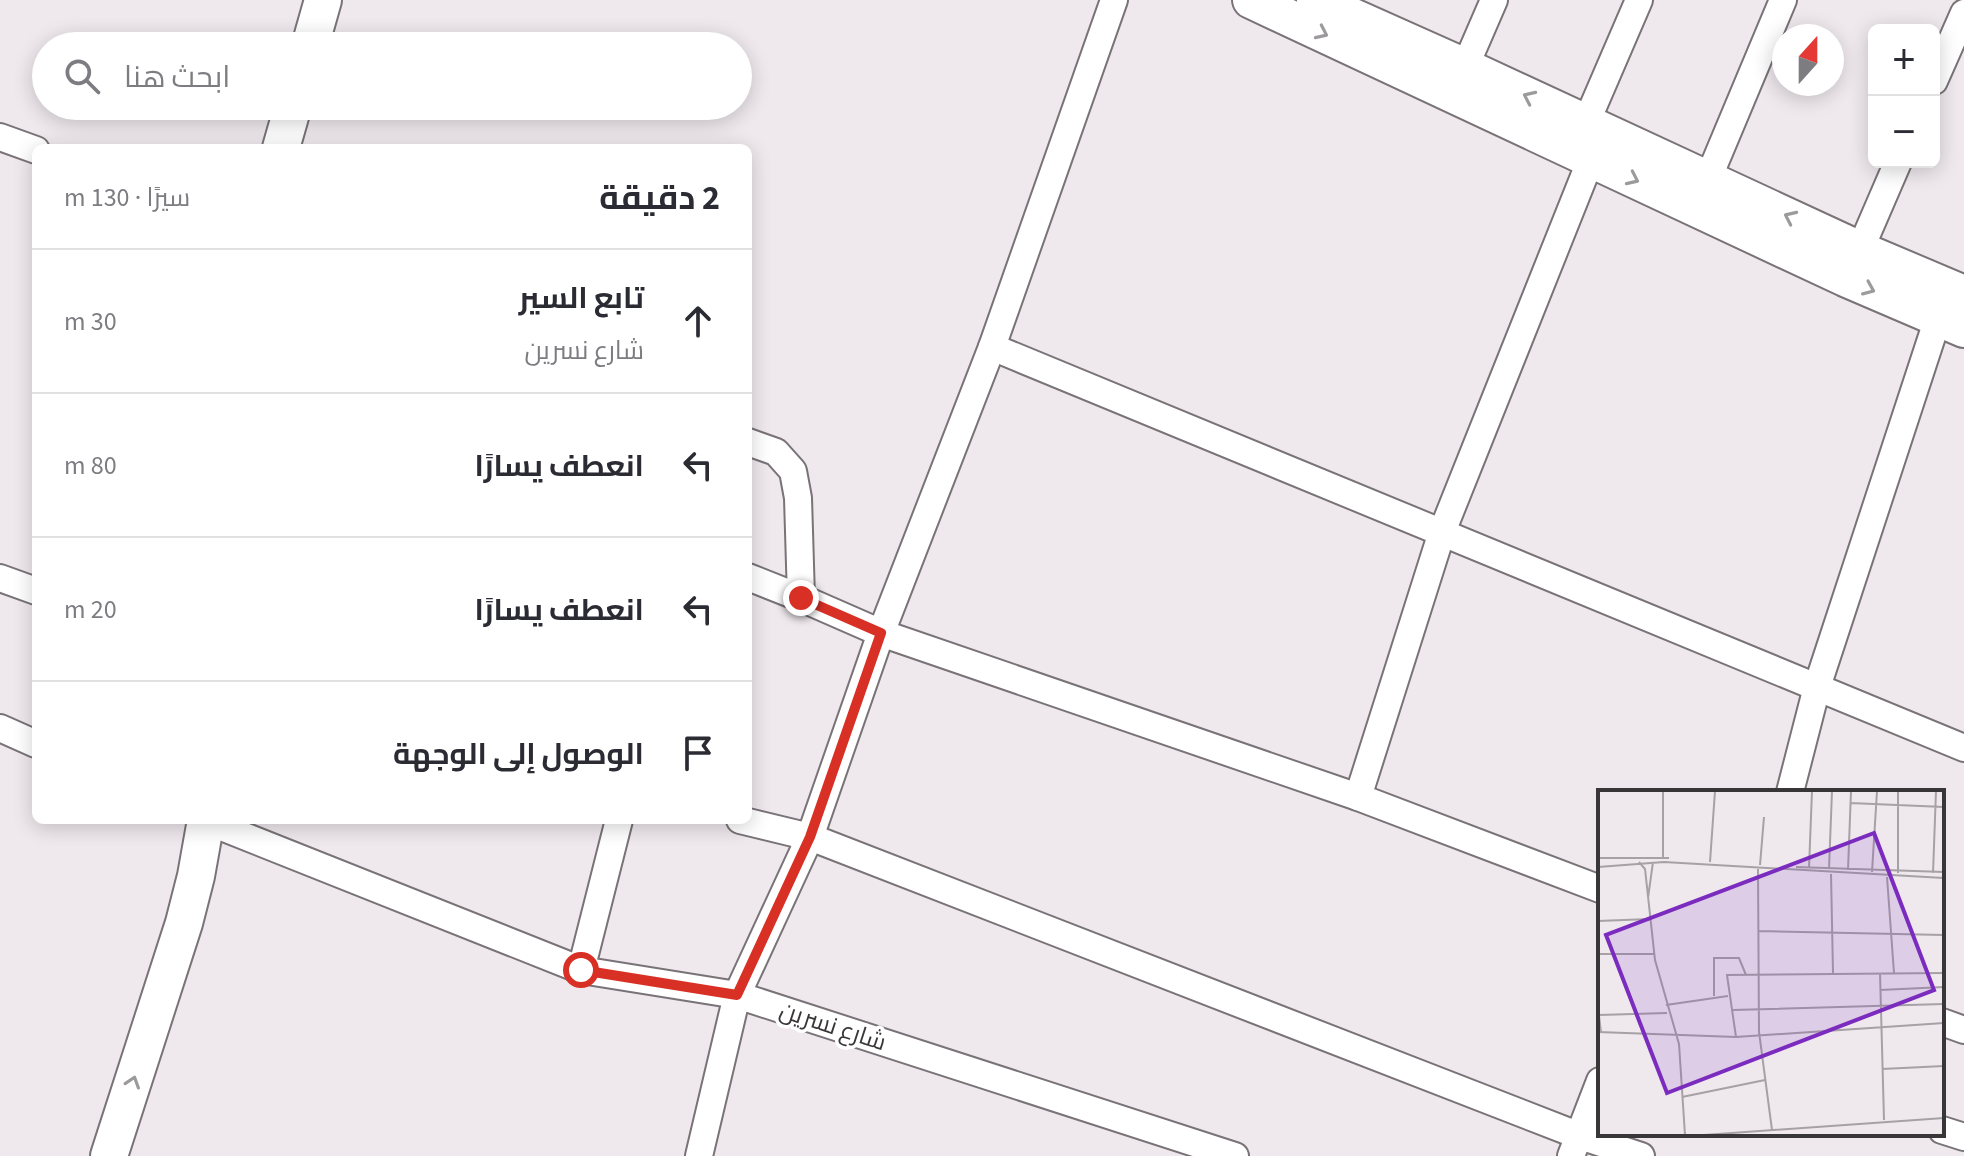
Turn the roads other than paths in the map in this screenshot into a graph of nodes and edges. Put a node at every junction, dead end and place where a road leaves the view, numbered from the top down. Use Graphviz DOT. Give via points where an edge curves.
graph roads {
  1 [pos="1114,0"];
  2 [pos="1251,0"];
  3 [pos="1315,0"];
  4 [pos="1494,0"];
  5 [pos="1639,0"];
  6 [pos="1783,0"];
  7 [pos="316,2"];
  8 [pos="1964,13"];
  9 [pos="312,32"];
  10 [pos="1465,67"];
  11 [pos="1940,67"];
  12 [pos="289,120"];
  13 [pos="1586,123"];
  14 [pos="0,137"];
  15 [pos="282,144"];
  16 [pos="32,149"];
  17 [pos="1591,159"];
  18 [pos="1895,168"];
  19 [pos="1708,179"];
  20 [pos="1860,250"];
  21 [pos="1964,294"];
  22 [pos="1951,324"];
  23 [pos="992,347"];
  24 [pos="752,443"];
  25 [pos="1442,532"];
  26 [pos="0,578"];
  27 [pos="752,579"];
  28 [pos="32,590"];
  29 [pos="801,598"];
  30 [pos="881,633"];
  31 [pos="1817,687"];
  32 [pos="0,728"];
  33 [pos="32,742"];
  34 [pos="1964,748"];
  35 [pos="1791,790"];
  36 [pos="1358,797"];
  37 [pos="752,823"];
  38 [pos="204,824"];
  39 [pos="215,824"];
  40 [pos="618,824"];
  41 [pos="810,837"];
  42 [pos="1598,888"];
  43 [pos="581,970"];
  44 [pos="737,995"];
  45 [pos="1944,1023"];
  46 [pos="1964,1030"];
  47 [pos="1598,1086"];
  48 [pos="1944,1131"];
  49 [pos="1964,1137"];
  50 [pos="1575,1146"];
  51 [pos="109,1156"];
  52 [pos="699,1156"];
  53 [pos="1235,1156"];
  54 [pos="1641,1156"];
  1 -- 23 [label="street"];
  2 -- 17 [label="main road, one-way"];
  3 -- 10 [label="main road"];
  4 -- 10 [label="street"];
  5 -- 13 [label="street"];
  6 -- 19 [label="street"];
  7 -- 9 [label="main road"];
  8 -- 11 [label="street"];
  13 -- 10 [label="main road, one-way"];
  12 -- 15 [label="main road"];
  13 -- 19 [label="main road"];
  14 -- 16 [label="street"];
  17 -- 22 [label="main road, one-way"];
  17 -- 25 [label="street"];
  18 -- 20 [label="street"];
  20 -- 19 [label="main road, one-way"];
  20 -- 21 [label="main road"];
  22 -- 31 [label="street"];
  23 -- 25 [label="street"];
  23 -- 30 [label="street"];
  24 -- 29 [label="street" via="776,452 793,471"];
  25 -- 31 [label="street"];
  25 -- 36 [label="street"];
  26 -- 28 [label="street"];
  27 -- 29 [label="street"];
  29 -- 30 [label="street"];
  30 -- 36 [label="street"];
  30 -- 41 [label="street"];
  31 -- 34 [label="street"];
  31 -- 35 [label="street"];
  32 -- 33 [label="street"];
  36 -- 42 [label="street"];
  37 -- 41 [label="street"];
  51 -- 38 [label="main road, one-way" via="184,923"];
  39 -- 43 [label="street, شارع نسرين"];
  40 -- 43 [label="street"];
  41 -- 44 [label="street"];
  41 -- 50 [label="street"];
  43 -- 44 [label="street, شارع نسرين"];
  44 -- 52 [label="street"];
  44 -- 53 [label="street, شارع نسرين"];
  45 -- 46 [label="street"];
  47 -- 50 [label="street"];
  48 -- 49 [label="street"];
  50 -- 54 [label="street"];
}
